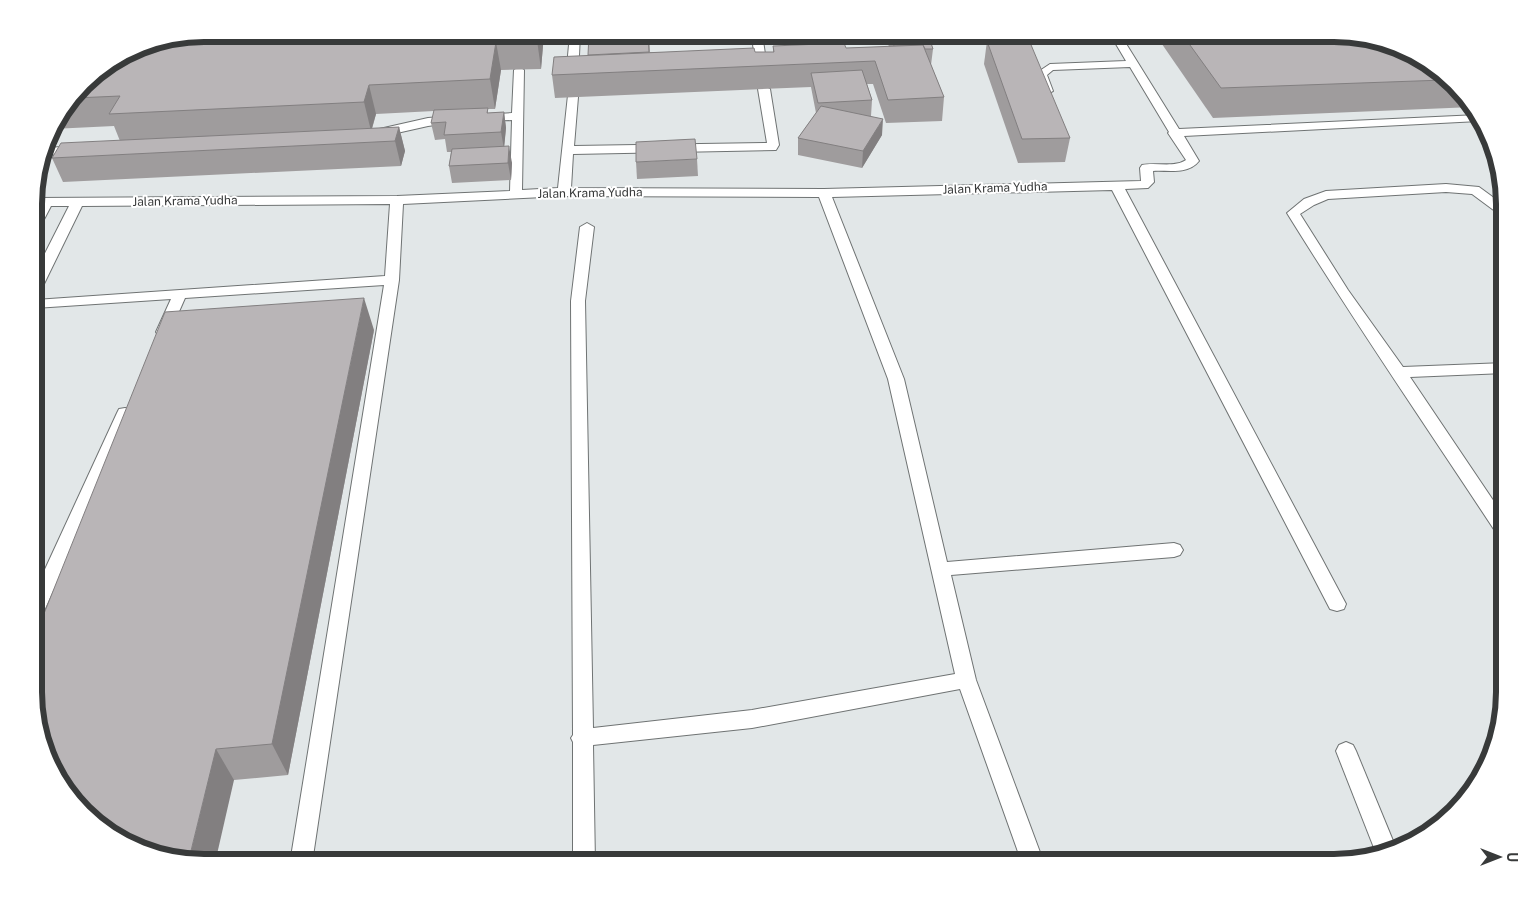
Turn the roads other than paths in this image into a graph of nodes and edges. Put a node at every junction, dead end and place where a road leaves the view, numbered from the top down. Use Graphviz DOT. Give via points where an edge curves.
graph roads {
  1 [pos="1120,42"];
  2 [pos="574,43"];
  3 [pos="758,43"];
  4 [pos="1133,64"];
  5 [pos="519,70"];
  6 [pos="762,75"];
  7 [pos="572,79"];
  8 [pos="764,89"];
  9 [pos="572,97"];
  10 [pos="1049,99"];
  11 [pos="517,116"];
  12 [pos="1471,118"];
  13 [pos="1174,132"];
  14 [pos="364,136"];
  15 [pos="94,150"];
  16 [pos="568,150"];
  17 [pos="52,152"];
  18 [pos="1116,185"];
  19 [pos="564,192"];
  20 [pos="824,193"];
  21 [pos="516,195"];
  22 [pos="397,200"];
  23 [pos="42,202"];
  24 [pos="78,202"];
  25 [pos="1496,205"];
  26 [pos="587,227"];
  27 [pos="42,274"];
  28 [pos="392,280"];
  29 [pos="180,294"];
  30 [pos="42,304"];
  31 [pos="155,349"];
  32 [pos="1496,368"];
  33 [pos="1400,372"];
  34 [pos="130,403"];
  35 [pos="1496,518"];
  36 [pos="1174,550"];
  37 [pos="940,569"];
  38 [pos="42,597"];
  39 [pos="1337,604"];
  40 [pos="966,680"];
  41 [pos="581,738"];
  42 [pos="1346,751"];
  43 [pos="1384,846"];
  44 [pos="1030,854"];
  45 [pos="302,855"];
  46 [pos="584,855"];
  1 -- 4 [label="lane"];
  2 -- 7 [label="lane"];
  3 -- 6 [label="lane"];
  4 -- 10 [label="lane" via="1050,67 1041,74"];
  4 -- 13 [label="lane"];
  5 -- 11 [label="lane"];
  8 -- 16 [label="lane" via="772,147"];
  9 -- 16 [label="lane"];
  11 -- 14 [label="lane" via="428,122"];
  11 -- 21 [label="lane"];
  12 -- 13 [label="lane"];
  13 -- 18 [label="lane, Jalan Krama Yudha" via="1193,161 1190,165 1146,168 1148,182 1144,185"];
  15 -- 17 [label="lane"];
  16 -- 19 [label="lane"];
  18 -- 20 [label="lane, Jalan Krama Yudha"];
  18 -- 39 [label="lane"];
  19 -- 20 [label="lane, Jalan Krama Yudha"];
  19 -- 21 [label="lane, Jalan Krama Yudha"];
  20 -- 37 [label="lane" via="896,379"];
  21 -- 22 [label="lane, Jalan Krama Yudha"];
  22 -- 24 [label="lane, Jalan Krama Yudha"];
  22 -- 28 [label="lane"];
  23 -- 24 [label="lane, Jalan Krama Yudha"];
  24 -- 27 [label="lane"];
  25 -- 33 [label="lane" via="1474,190 1446,188 1326,195 1293,213 1342,291"];
  26 -- 41 [label="lane" via="578,301"];
  28 -- 29 [label="lane"];
  28 -- 45 [label="lane"];
  29 -- 30 [label="lane"];
  29 -- 31 [label="lane"];
  32 -- 33 [label="lane"];
  33 -- 35 [label="lane"];
  34 -- 38 [label="lane"];
  36 -- 37 [label="lane"];
  37 -- 40 [label="lane"];
  40 -- 41 [label="lane" via="752,719"];
  40 -- 44 [label="lane"];
  41 -- 46 [label="lane"];
  42 -- 43 [label="lane"];
}
